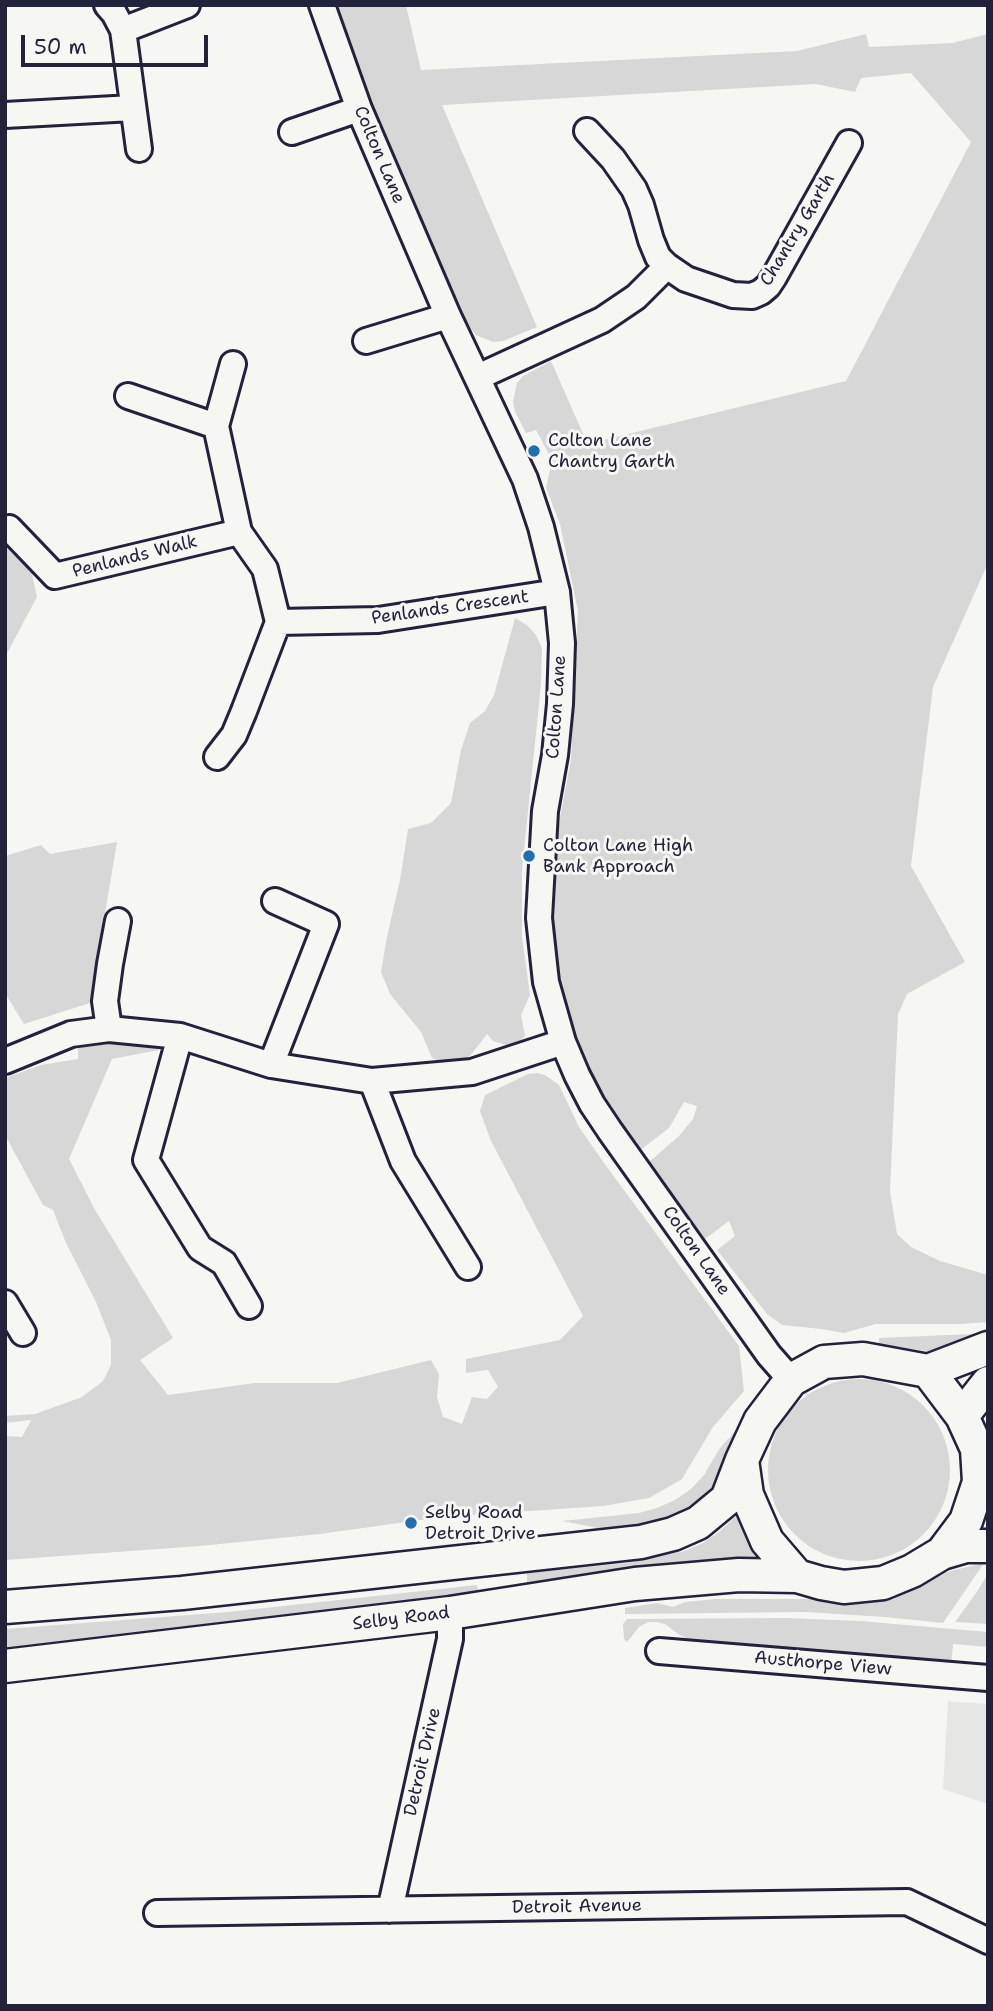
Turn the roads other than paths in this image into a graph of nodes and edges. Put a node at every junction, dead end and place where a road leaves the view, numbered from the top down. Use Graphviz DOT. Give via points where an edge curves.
graph roads {
  1 [pos="107,5"];
  2 [pos="187,5"];
  3 [pos="323,5"];
  4 [pos="123,30"];
  5 [pos="133,108"];
  6 [pos="359,109"];
  7 [pos="5,115"];
  8 [pos="587,131"];
  9 [pos="292,132"];
  10 [pos="849,143"];
  11 [pos="139,149"];
  12 [pos="667,267"];
  13 [pos="448,317"];
  14 [pos="366,341"];
  15 [pos="233,364"];
  16 [pos="478,377"];
  17 [pos="128,396"];
  18 [pos="216,426"];
  19 [pos="9,528"];
  20 [pos="239,532"];
  21 [pos="557,592"];
  22 [pos="278,622"];
  23 [pos="217,757"];
  24 [pos="275,901"];
  25 [pos="118,921"];
  26 [pos="108,1029"];
  27 [pos="180,1036"];
  28 [pos="563,1042"];
  29 [pos="5,1060"];
  30 [pos="271,1065"];
  31 [pos="372,1081"];
  32 [pos="468,1267"];
  33 [pos="5,1303"];
  34 [pos="249,1306"];
  35 [pos="23,1333"];
  36 [pos="988,1348"];
  37 [pos="928,1371"];
  38 [pos="791,1380"];
  39 [pos="988,1383"];
  40 [pos="961,1416"];
  41 [pos="742,1460"];
  42 [pos="983,1486"];
  43 [pos="988,1546"];
  44 [pos="942,1553"];
  45 [pos="797,1576"];
  46 [pos="5,1607"];
  47 [pos="450,1613"];
  48 [pos="659,1651"];
  49 [pos="5,1666"];
  50 [pos="988,1678"];
  51 [pos="390,1910"];
  52 [pos="157,1913"];
  53 [pos="988,1941"];
  1 -- 4 [label="street"];
  2 -- 4 [label="street"];
  3 -- 6 [label="street, Colton Lane"];
  4 -- 5 [label="street"];
  5 -- 7 [label="street"];
  5 -- 11 [label="street"];
  6 -- 9 [label="street"];
  6 -- 13 [label="street, Colton Lane"];
  8 -- 12 [label="street" via="634,189 658,257"];
  10 -- 12 [label="street, Chantry Garth" via="774,277 761,292 733,295 686,279"];
  12 -- 16 [label="street" via="636,297 602,320"];
  13 -- 14 [label="street"];
  13 -- 16 [label="street, Colton Lane"];
  15 -- 18 [label="street"];
  16 -- 21 [label="street, Colton Lane" via="525,479"];
  17 -- 18 [label="street"];
  18 -- 20 [label="street"];
  19 -- 20 [label="street, Penlands Walk" via="55,576"];
  20 -- 22 [label="street" via="265,569"];
  21 -- 22 [label="street, Penlands Crescent" via="378,620"];
  21 -- 28 [label="street, Colton Lane" via="562,643 559,704 545,811 539,918 547,982"];
  22 -- 23 [label="street" via="244,711"];
  24 -- 30 [label="street" via="326,924"];
  25 -- 26 [label="street" via="105,1002"];
  26 -- 27 [label="street"];
  26 -- 29 [label="street" via="71,1034"];
  27 -- 30 [label="street"];
  27 -- 34 [label="street" via="146,1160 200,1248 224,1263"];
  28 -- 31 [label="street" via="472,1072"];
  28 -- 38 [label="street, Colton Lane" via="610,1131"];
  30 -- 31 [label="street"];
  31 -- 32 [label="street" via="403,1161"];
  33 -- 35 [label="street"];
  36 -- 37 [label="main road"];
  37 -- 38 [label="main road" via="863,1359 824,1362"];
  37 -- 40 [label="main road"];
  38 -- 41 [label="main road" via="760,1421"];
  39 -- 40 [label="main road"];
  40 -- 42 [label="main road" via="977,1449"];
  41 -- 45 [label="main road" via="747,1495 767,1541"];
  41 -- 46 [label="main road" via="727,1499 698,1523 641,1542 182,1594"];
  42 -- 44 [label="main road" via="966,1521"];
  43 -- 44 [label="main road"];
  44 -- 45 [label="main road" via="883,1583 844,1587"];
  45 -- 47 [label="main road, Selby Road" via="740,1575 635,1584"];
  47 -- 49 [label="main road, Selby Road"];
  47 -- 51 [label="street, Detroit Drive" via="450,1639"];
  48 -- 50 [label="street, Austhorpe View"];
  51 -- 52 [label="street, Detroit Avenue"];
  51 -- 53 [label="street, Detroit Avenue" via="907,1902"];
}
